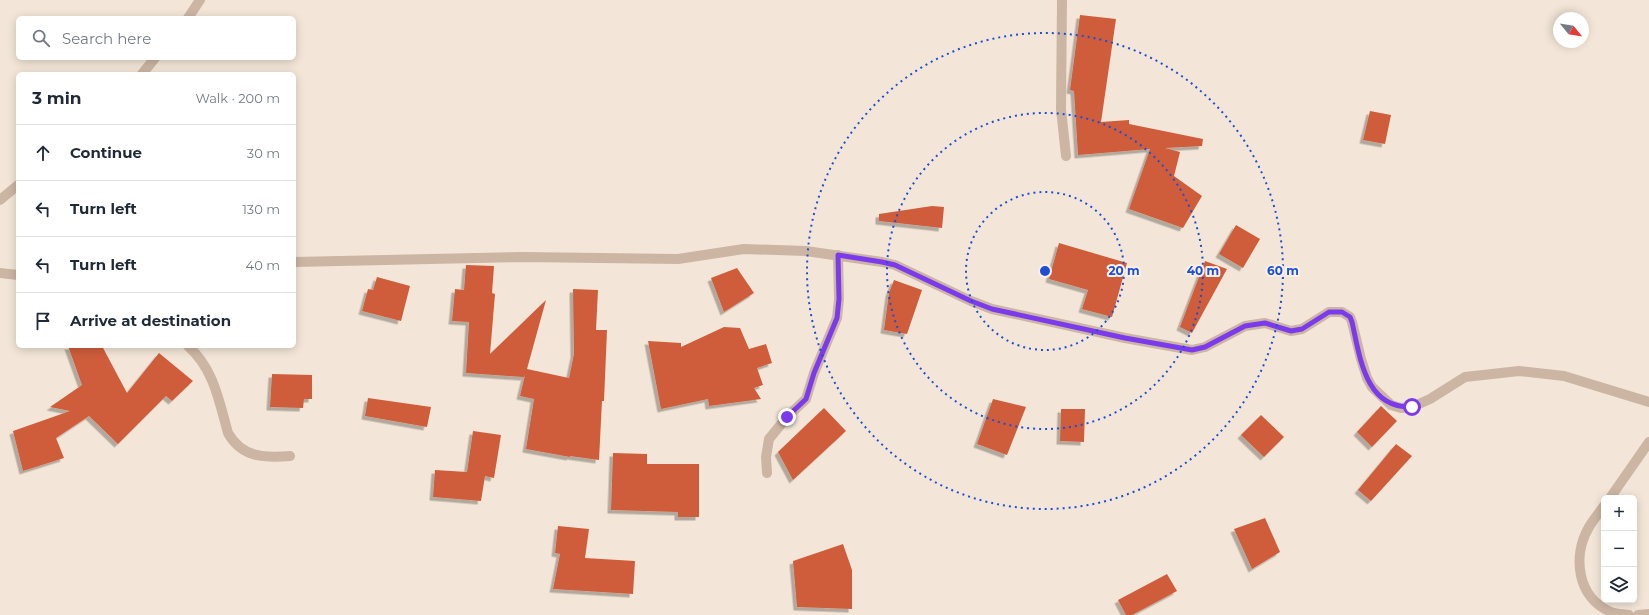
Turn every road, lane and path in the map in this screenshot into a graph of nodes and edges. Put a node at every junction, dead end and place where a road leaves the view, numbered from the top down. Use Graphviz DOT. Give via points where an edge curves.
graph roads {
  1 [pos="200,0"];
  2 [pos="1062,0"];
  3 [pos="189,16"];
  4 [pos="154,60"];
  5 [pos="144,72"];
  6 [pos="1066,156"];
  7 [pos="16,187"];
  8 [pos="0,200"];
  9 [pos="838,255"];
  10 [pos="296,262"];
  11 [pos="0,273"];
  12 [pos="16,275"];
  13 [pos="190,348"];
  14 [pos="1649,402"];
  15 [pos="1649,442"];
  16 [pos="290,456"];
  17 [pos="767,473"];
  18 [pos="1612,495"];
  19 [pos="1601,510"];
  20 [pos="1649,614"];
  21 [pos="1629,615"];
  22 [pos="1638,615"];
  1 -- 3 [label="street"];
  2 -- 6 [label="street" via="1061,109"];
  4 -- 5 [label="street"];
  7 -- 8 [label="street"];
  9 -- 10 [label="street" via="744,249 678,259 522,257"];
  9 -- 14 [label="street" via="895,265 992,309 1192,350 1205,347 1245,326 1265,323 1291,331 1302,329 1329,312 1342,312 1350,317 1352,322 1363,366 1372,387 1391,405 1401,408 1412,407 1430,399 1465,377 1519,371 1564,376"];
  9 -- 17 [label="street" via="837,318 806,399 769,439"];
  11 -- 12 [label="street"];
  13 -- 16 [label="street" via="206,366 217,390 228,433 237,445 255,455 268,458"];
  15 -- 18 [label="street"];
  19 -- 21 [label="street" via="1582,543 1579,564 1581,580 1591,599 1611,612"];
  20 -- 22 [label="street"];
}
